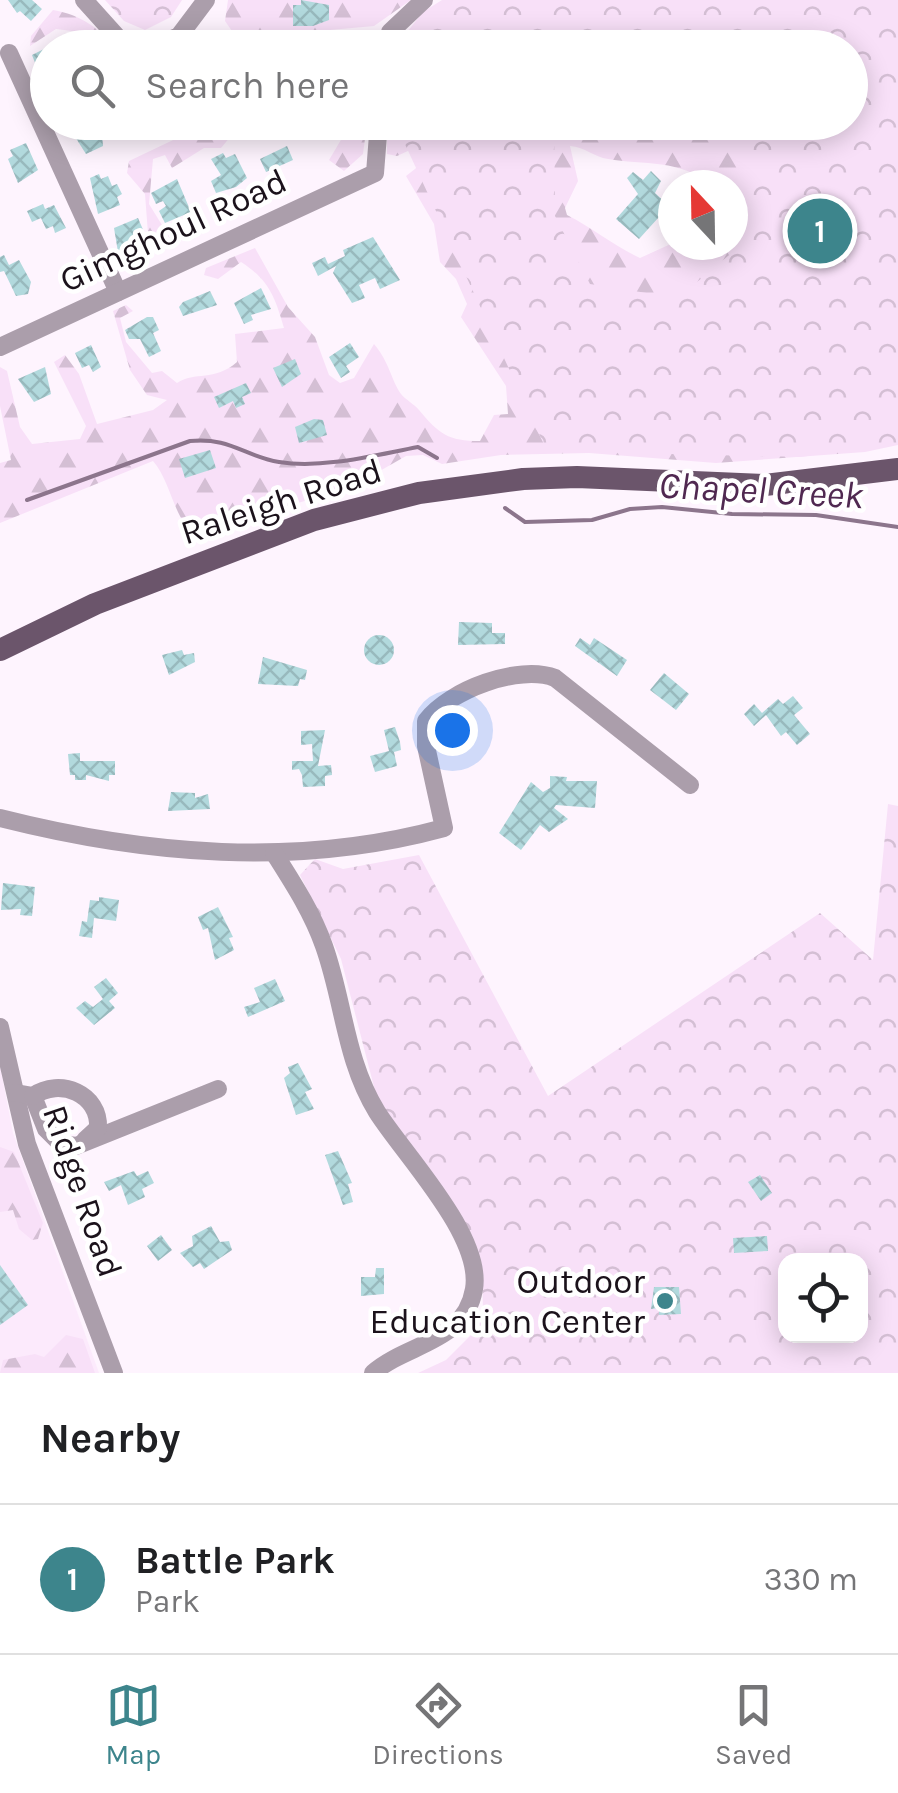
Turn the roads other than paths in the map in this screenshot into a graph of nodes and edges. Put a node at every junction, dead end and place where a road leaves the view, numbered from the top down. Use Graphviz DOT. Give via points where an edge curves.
graph roads {
  1 [pos="84,0"];
  2 [pos="206,0"];
  3 [pos="424,0"];
  4 [pos="111,30"];
  5 [pos="184,30"];
  6 [pos="392,30"];
  7 [pos="9,54"];
  8 [pos="30,100"];
  9 [pos="48,140"];
  10 [pos="377,140"];
  11 [pos="118,292"];
  12 [pos="0,347"];
  13 [pos="898,469"];
  14 [pos="0,650"];
  15 [pos="690,785"];
  16 [pos="0,818"];
  17 [pos="274,853"];
  18 [pos="0,1027"];
  19 [pos="218,1089"];
  20 [pos="24,1094"];
  21 [pos="76,1146"];
  22 [pos="114,1373"];
  23 [pos="374,1373"];
  1 -- 4 [label="street"];
  2 -- 5 [label="street"];
  3 -- 6 [label="street"];
  7 -- 8 [label="street"];
  9 -- 11 [label="street"];
  10 -- 11 [label="street, Gimghoul Road" via="374,173"];
  11 -- 12 [label="street, Gimghoul Road"];
  13 -- 14 [label="main road, Raleigh Road" via="765,484 522,479 419,493 314,520 95,604"];
  15 -- 17 [label="street" via="555,678 532,673 451,699 426,721 444,828 378,845"];
  16 -- 17 [label="street" via="148,849"];
  17 -- 23 [label="street" via="315,922 366,1093 462,1235 474,1268 470,1302 456,1325"];
  18 -- 20 [label="street, Ridge Road"];
  19 -- 21 [label="street"];
  20 -- 21 [label="street" via="53,1137"];
  20 -- 21 [label="street" via="75,1091 96,1106 98,1128"];
  20 -- 22 [label="street, Ridge Road" via="27,1144"];
}
